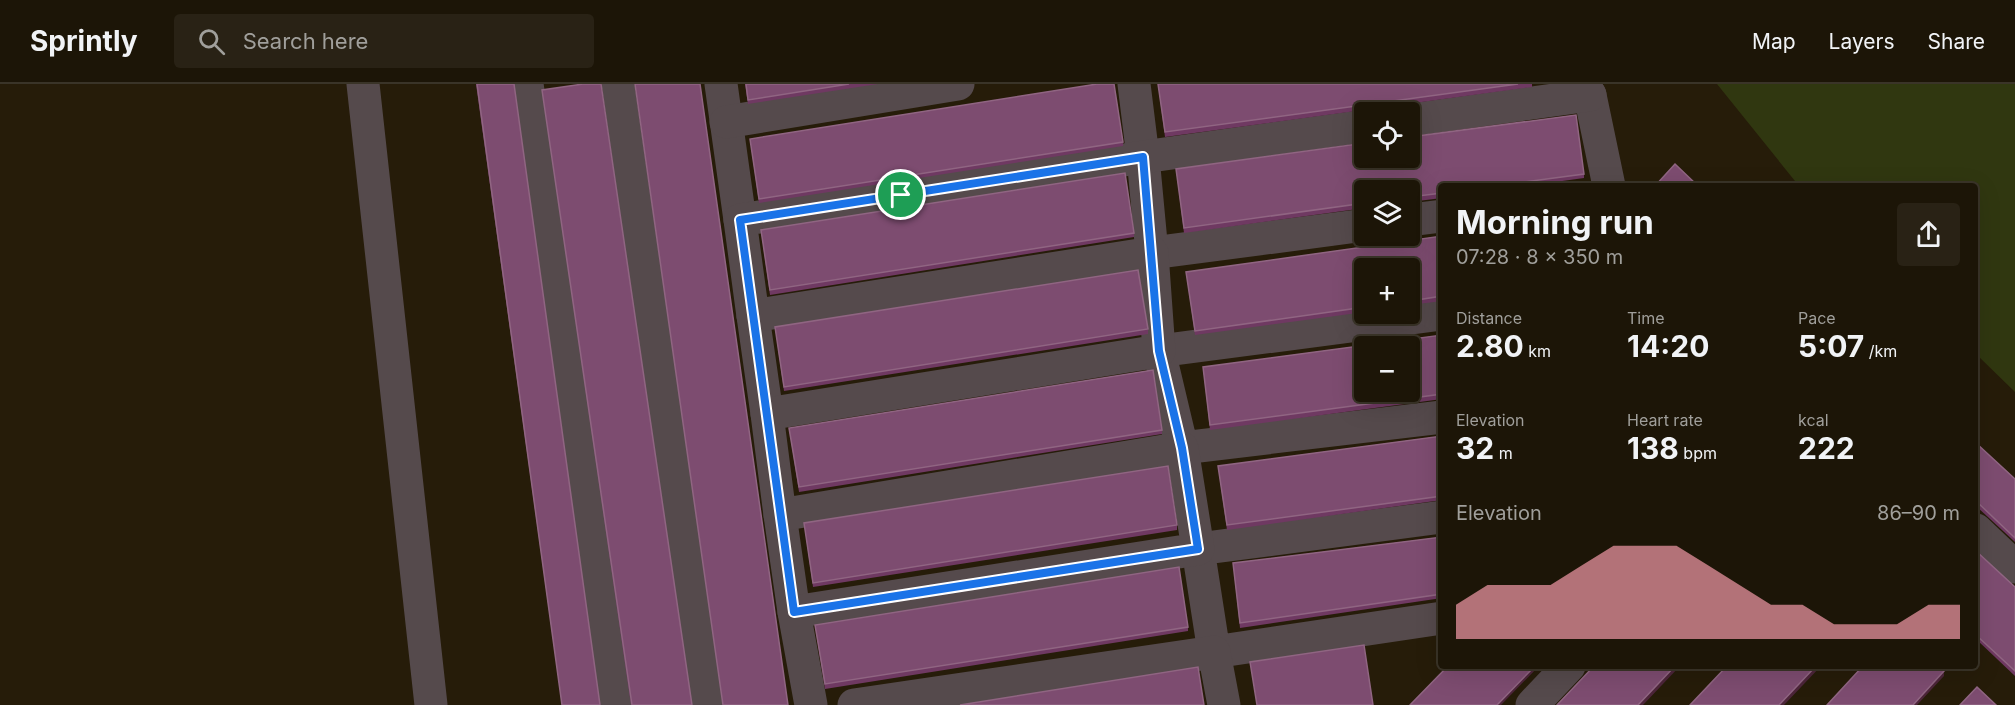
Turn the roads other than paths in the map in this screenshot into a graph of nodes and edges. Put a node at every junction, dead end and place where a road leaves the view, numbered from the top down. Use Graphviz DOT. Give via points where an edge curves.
graph roads {
  1 [pos="363,84"];
  2 [pos="528,84"];
  3 [pos="618,84"];
  4 [pos="721,84"];
  5 [pos="958,84"];
  6 [pos="1134,84"];
  7 [pos="1586,90"];
  8 [pos="1420,118"];
  9 [pos="726,122"];
  10 [pos="1354,128"];
  11 [pos="1143,157"];
  12 [pos="1608,183"];
  13 [pos="1438,216"];
  14 [pos="1420,219"];
  15 [pos="740,220"];
  16 [pos="1354,226"];
  17 [pos="1152,252"];
  18 [pos="1438,315"];
  19 [pos="753,316"];
  20 [pos="1159,351"];
  21 [pos="767,414"];
  22 [pos="1438,417"];
  23 [pos="1182,448"];
  24 [pos="780,515"];
  25 [pos="1438,518"];
  26 [pos="1978,532"];
  27 [pos="1198,549"];
  28 [pos="2015,567"];
  29 [pos="794,612"];
  30 [pos="1438,619"];
  31 [pos="1214,652"];
  32 [pos="1566,669"];
  33 [pos="431,705"];
  34 [pos="616,705"];
  35 [pos="707,705"];
  36 [pos="811,705"];
  37 [pos="854,705"];
  38 [pos="1224,705"];
  39 [pos="1532,705"];
  1 -- 33 [label="street"];
  2 -- 34 [label="street"];
  3 -- 35 [label="street"];
  4 -- 9 [label="street"];
  5 -- 9 [label="street"];
  6 -- 11 [label="street"];
  7 -- 8 [label="street"];
  7 -- 12 [label="street"];
  9 -- 15 [label="street"];
  10 -- 11 [label="street"];
  11 -- 15 [label="street"];
  11 -- 17 [label="street"];
  13 -- 14 [label="street"];
  15 -- 19 [label="street"];
  16 -- 17 [label="street"];
  17 -- 19 [label="street"];
  17 -- 20 [label="street"];
  18 -- 20 [label="street"];
  19 -- 21 [label="street"];
  20 -- 21 [label="street"];
  20 -- 23 [label="street"];
  21 -- 24 [label="street"];
  22 -- 23 [label="street"];
  23 -- 24 [label="street"];
  23 -- 27 [label="street"];
  24 -- 29 [label="street"];
  25 -- 27 [label="street"];
  26 -- 28 [label="street"];
  27 -- 29 [label="street"];
  27 -- 31 [label="street"];
  29 -- 36 [label="street"];
  30 -- 31 [label="street"];
  31 -- 37 [label="street"];
  31 -- 38 [label="street"];
  32 -- 39 [label="street"];
}
